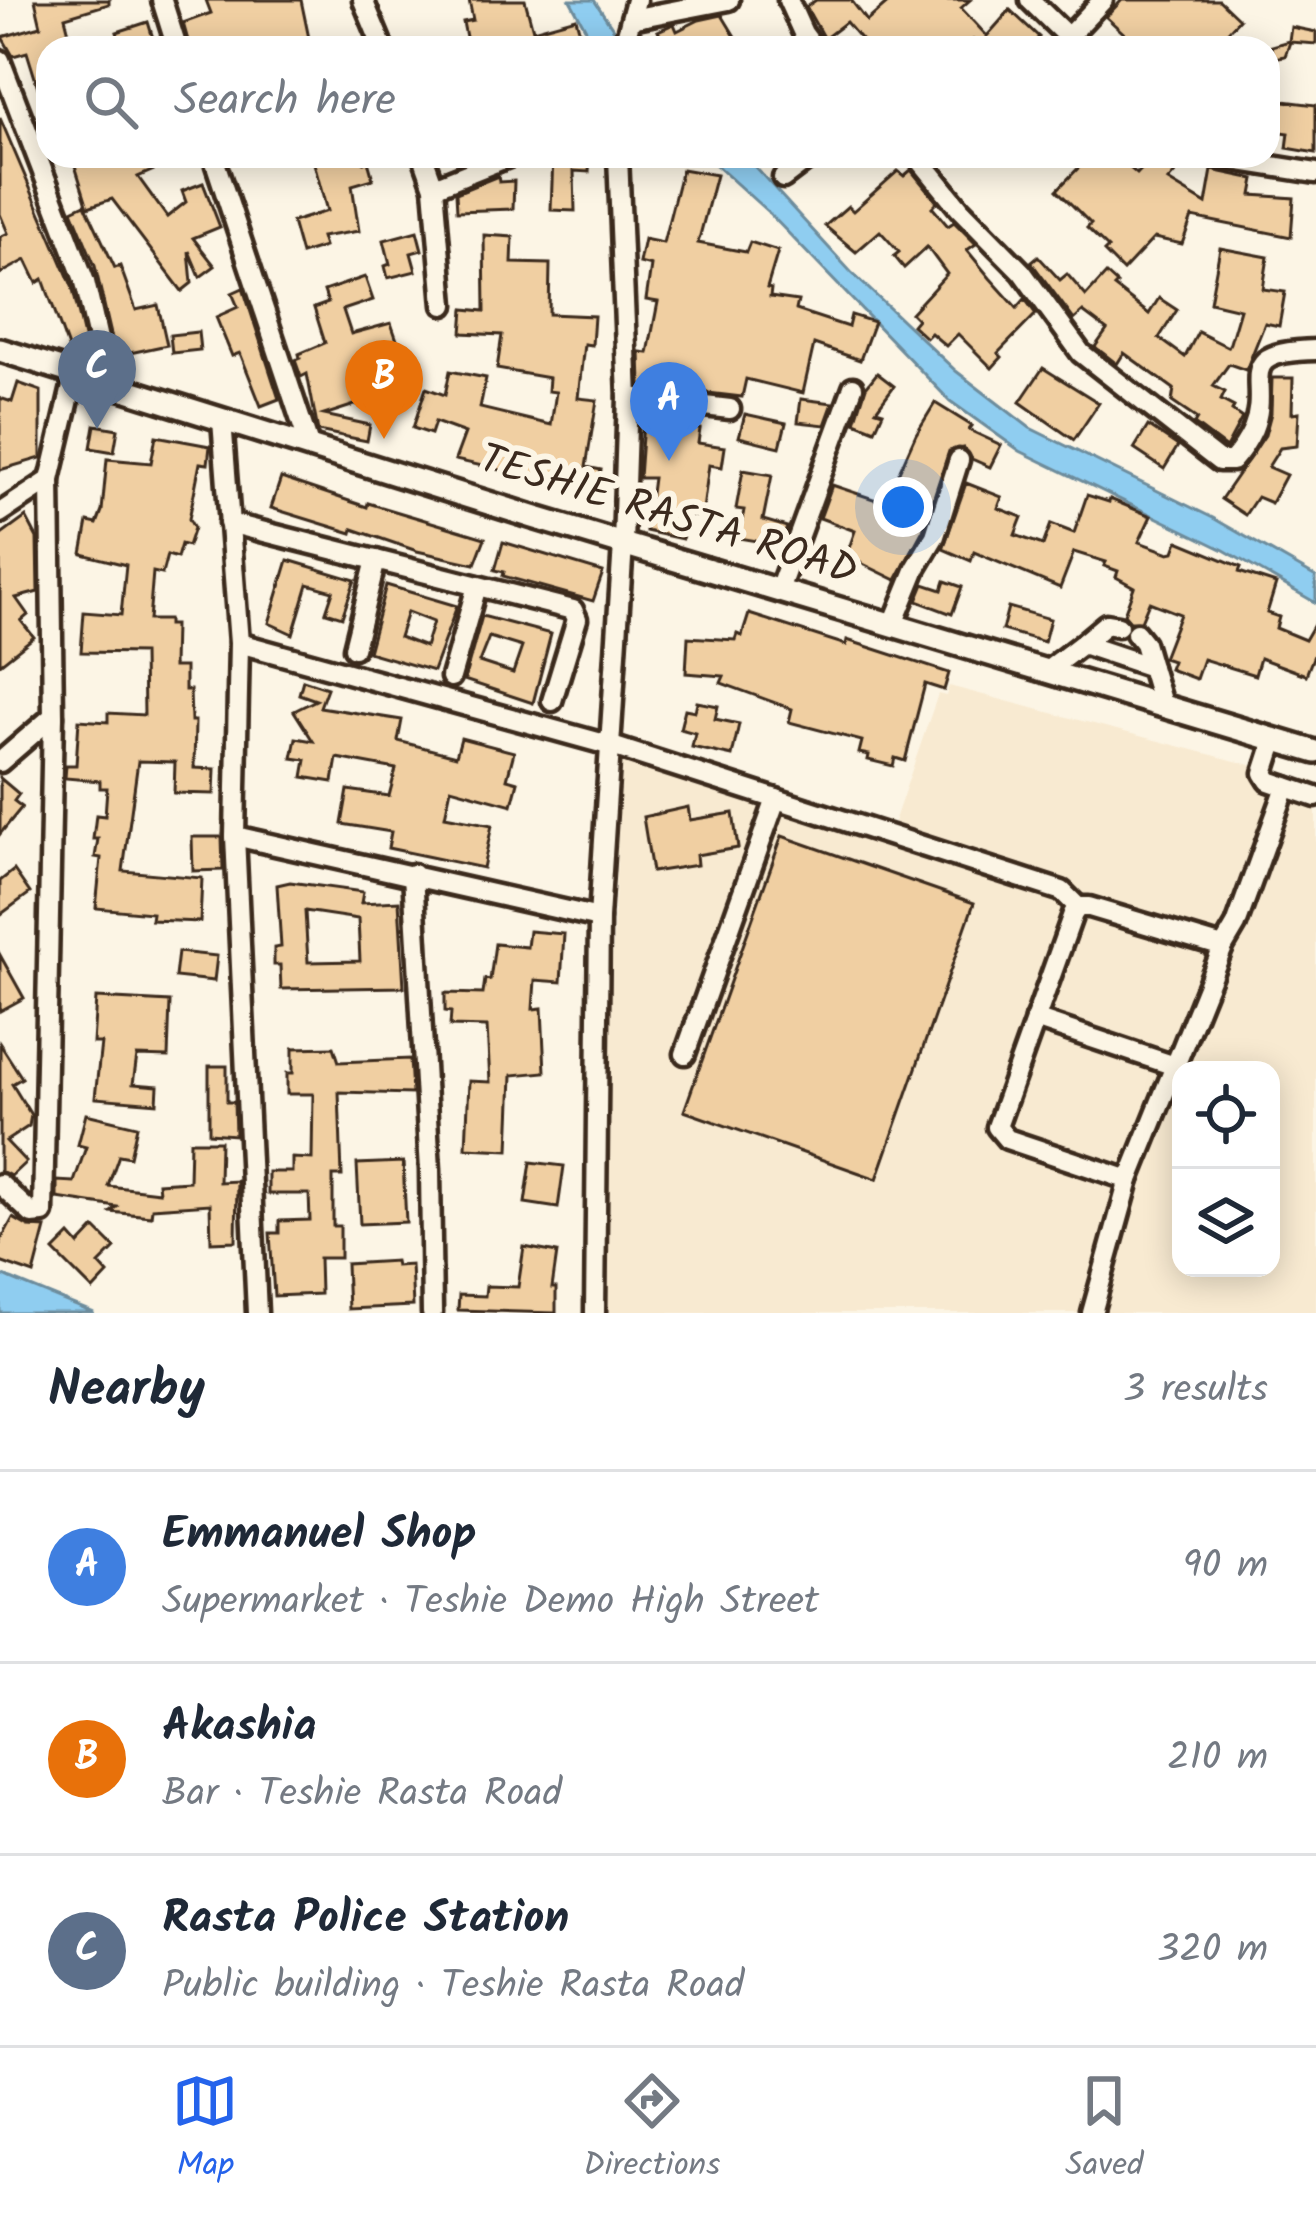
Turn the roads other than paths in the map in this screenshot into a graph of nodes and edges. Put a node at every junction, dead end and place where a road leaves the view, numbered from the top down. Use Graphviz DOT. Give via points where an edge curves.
graph roads {
  1 [pos="162,0"];
  2 [pos="363,0"];
  3 [pos="729,0"];
  4 [pos="788,0"];
  5 [pos="1030,0"];
  6 [pos="1103,0"];
  7 [pos="629,26"];
  8 [pos="173,36"];
  9 [pos="377,36"];
  10 [pos="808,36"];
  11 [pos="1066,36"];
  12 [pos="1078,36"];
  13 [pos="0,60"];
  14 [pos="36,153"];
  15 [pos="1280,167"];
  16 [pos="42,168"];
  17 [pos="217,168"];
  18 [pos="427,168"];
  19 [pos="482,168"];
  20 [pos="618,168"];
  21 [pos="796,168"];
  22 [pos="926,168"];
  23 [pos="1316,173"];
  24 [pos="783,178"];
  25 [pos="434,187"];
  26 [pos="444,305"];
  27 [pos="0,350"];
  28 [pos="1316,350"];
  29 [pos="75,374"];
  30 [pos="104,383"];
  31 [pos="853,387"];
  32 [pos="628,397"];
  33 [pos="730,409"];
  34 [pos="222,420"];
  35 [pos="310,448"];
  36 [pos="958,460"];
  37 [pos="50,480"];
  38 [pos="0,513"];
  39 [pos="229,523"];
  40 [pos="623,544"];
  41 [pos="376,560"];
  42 [pos="477,586"];
  43 [pos="778,590"];
  44 [pos="893,624"];
  45 [pos="239,644"];
  46 [pos="1082,644"];
  47 [pos="354,648"];
  48 [pos="1151,668"];
  49 [pos="1048,670"];
  50 [pos="451,677"];
  51 [pos="552,701"];
  52 [pos="1162,704"];
  53 [pos="53,716"];
  54 [pos="1275,739"];
  55 [pos="612,746"];
  56 [pos="1316,752"];
  57 [pos="0,762"];
  58 [pos="1286,788"];
  59 [pos="1316,797"];
  60 [pos="776,799"];
  61 [pos="235,836"];
  62 [pos="413,874"];
  63 [pos="1078,908"];
  64 [pos="599,918"];
  65 [pos="1223,947"];
  66 [pos="1035,1018"];
  67 [pos="685,1054"];
  68 [pos="1177,1061"];
  69 [pos="1172,1065"];
  70 [pos="1172,1073"];
  71 [pos="1129,1180"];
  72 [pos="0,1184"];
  73 [pos="257,1313"];
  74 [pos="432,1313"];
  75 [pos="595,1313"];
  76 [pos="1092,1313"];
  1 -- 8 [label="street"];
  2 -- 9 [label="street"];
  3 -- 7 [label="street"];
  4 -- 10 [label="street"];
  5 -- 11 [label="street"];
  6 -- 12 [label="street"];
  13 -- 14 [label="street"];
  15 -- 23 [label="street"];
  16 -- 30 [label="street" via="86,282"];
  17 -- 35 [label="street"];
  18 -- 25 [label="street"];
  19 -- 25 [label="street"];
  20 -- 32 [label="street"];
  21 -- 24 [label="street"];
  22 -- 28 [label="street" via="1022,272 1081,352 1220,461 1232,461 1255,426 1258,373 1267,359 1280,350"];
  25 -- 26 [label="street"];
  27 -- 29 [label="main road, TESHIE RASTA ROAD"];
  29 -- 30 [label="main road, TESHIE RASTA ROAD"];
  29 -- 37 [label="street"];
  30 -- 34 [label="main road, TESHIE RASTA ROAD"];
  31 -- 43 [label="street"];
  32 -- 33 [label="street"];
  32 -- 40 [label="street"];
  34 -- 35 [label="main road, TESHIE RASTA ROAD"];
  34 -- 39 [label="street"];
  35 -- 40 [label="main road, TESHIE RASTA ROAD"];
  36 -- 44 [label="street" via="935,536"];
  37 -- 38 [label="street"];
  37 -- 53 [label="street"];
  39 -- 41 [label="street"];
  39 -- 45 [label="street"];
  40 -- 43 [label="main road, TESHIE RASTA ROAD"];
  40 -- 55 [label="street"];
  41 -- 42 [label="street"];
  41 -- 47 [label="street"];
  42 -- 50 [label="street"];
  42 -- 51 [label="street" via="577,613"];
  43 -- 44 [label="main road, TESHIE RASTA ROAD"];
  44 -- 49 [label="main road, TESHIE RASTA ROAD"];
  45 -- 55 [label="street"];
  45 -- 61 [label="street"];
  46 -- 48 [label="street"];
  46 -- 48 [label="street" via="1106,624 1127,630 1144,643"];
  46 -- 49 [label="street"];
  48 -- 52 [label="street"];
  49 -- 52 [label="main road, TESHIE RASTA ROAD"];
  52 -- 54 [label="main road, TESHIE RASTA ROAD"];
  53 -- 57 [label="street"];
  53 -- 72 [label="street" via="43,1213 32,1214"];
  54 -- 56 [label="main road, TESHIE RASTA ROAD"];
  54 -- 58 [label="street" via="1264,773"];
  55 -- 60 [label="street"];
  55 -- 64 [label="street"];
  58 -- 59 [label="street"];
  58 -- 65 [label="street"];
  60 -- 63 [label="street" via="1063,891"];
  60 -- 67 [label="street"];
  61 -- 62 [label="street"];
  61 -- 73 [label="street"];
  62 -- 64 [label="street"];
  62 -- 74 [label="street"];
  63 -- 65 [label="street"];
  63 -- 66 [label="street"];
  64 -- 75 [label="street"];
  65 -- 68 [label="street"];
  66 -- 69 [label="street"];
  66 -- 71 [label="street" via="999,1133"];
  70 -- 71 [label="street"];
  71 -- 76 [label="street"];
}
